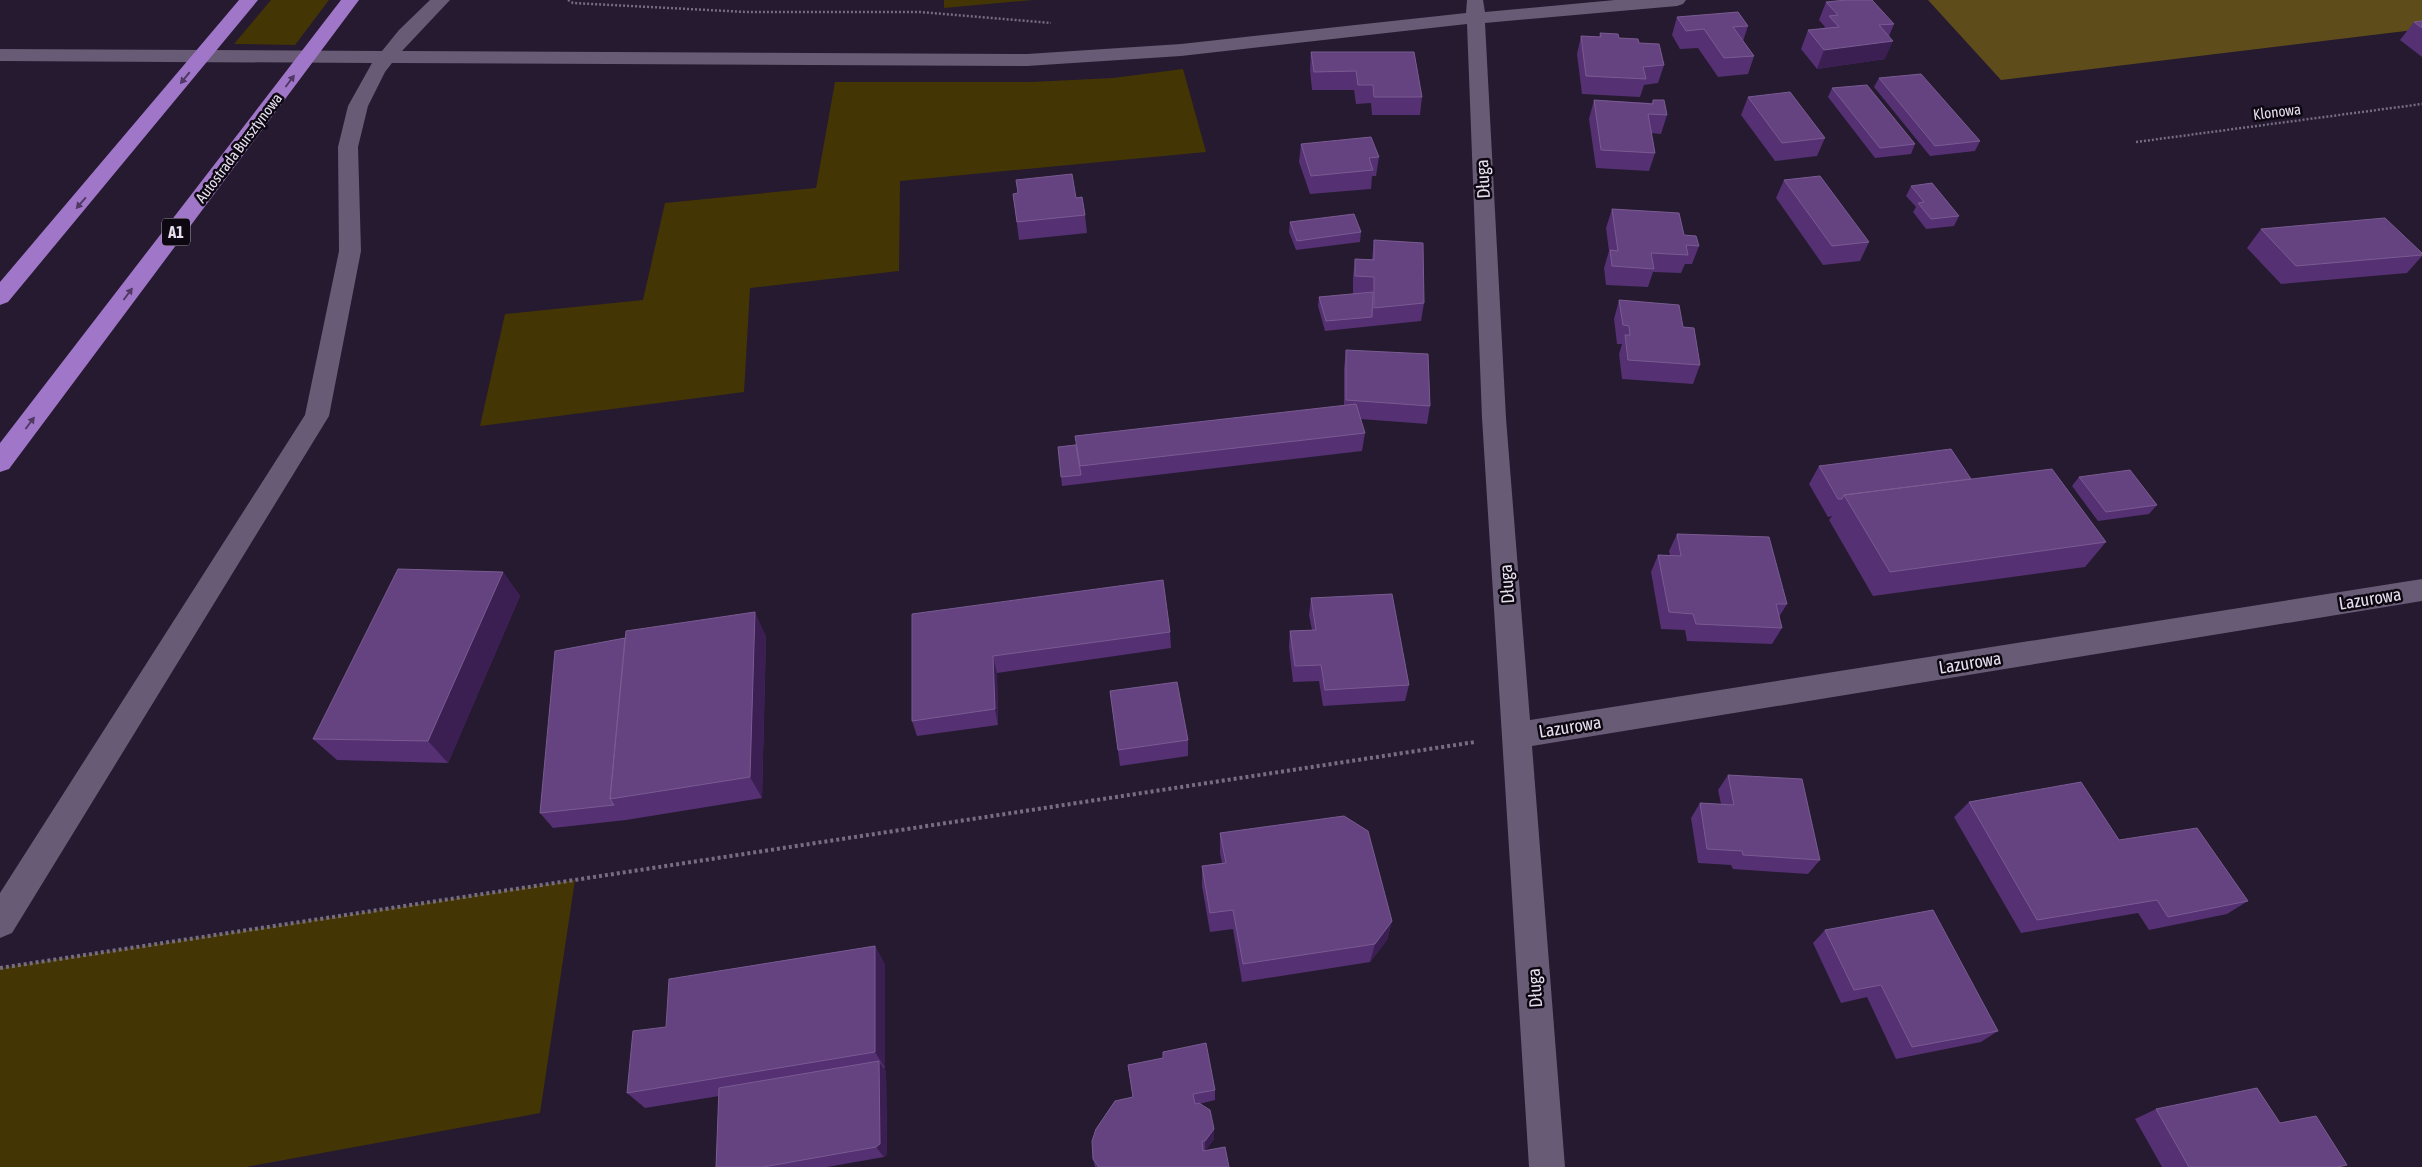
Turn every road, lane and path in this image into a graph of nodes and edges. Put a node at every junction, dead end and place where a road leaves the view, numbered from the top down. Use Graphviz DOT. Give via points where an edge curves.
graph roads {
  1 [pos="249,0"];
  2 [pos="350,0"];
  3 [pos="441,0"];
  4 [pos="568,0"];
  5 [pos="1677,0"];
  6 [pos="1604,4"];
  7 [pos="1475,9"];
  8 [pos="1059,23"];
  9 [pos="0,55"];
  10 [pos="2422,104"];
  11 [pos="2136,142"];
  12 [pos="0,297"];
  13 [pos="0,462"];
  14 [pos="2422,590"];
  15 [pos="1518,735"];
  16 [pos="0,922"];
  17 [pos="0,968"];
  18 [pos="1547,1167"];
  1 -- 12 [label="highway, one-way"];
  13 -- 2 [label="highway, Autostrada Bursztynowa / A1, one-way"];
  3 -- 16 [label="street" via="406,34 376,70 358,106 348,147 350,251 318,416"];
  4 -- 8 [label="path" via="573,3 746,12 920,12"];
  5 -- 6 [label="street"];
  6 -- 7 [label="street"];
  7 -- 9 [label="street" via="1181,50 1027,60"];
  7 -- 15 [label="street, Długa" via="1494,418"];
  10 -- 11 [label="path, Klonowa"];
  14 -- 15 [label="street, Lazurowa"];
  15 -- 17 [label="path"];
  15 -- 18 [label="street, Długa"];
}
